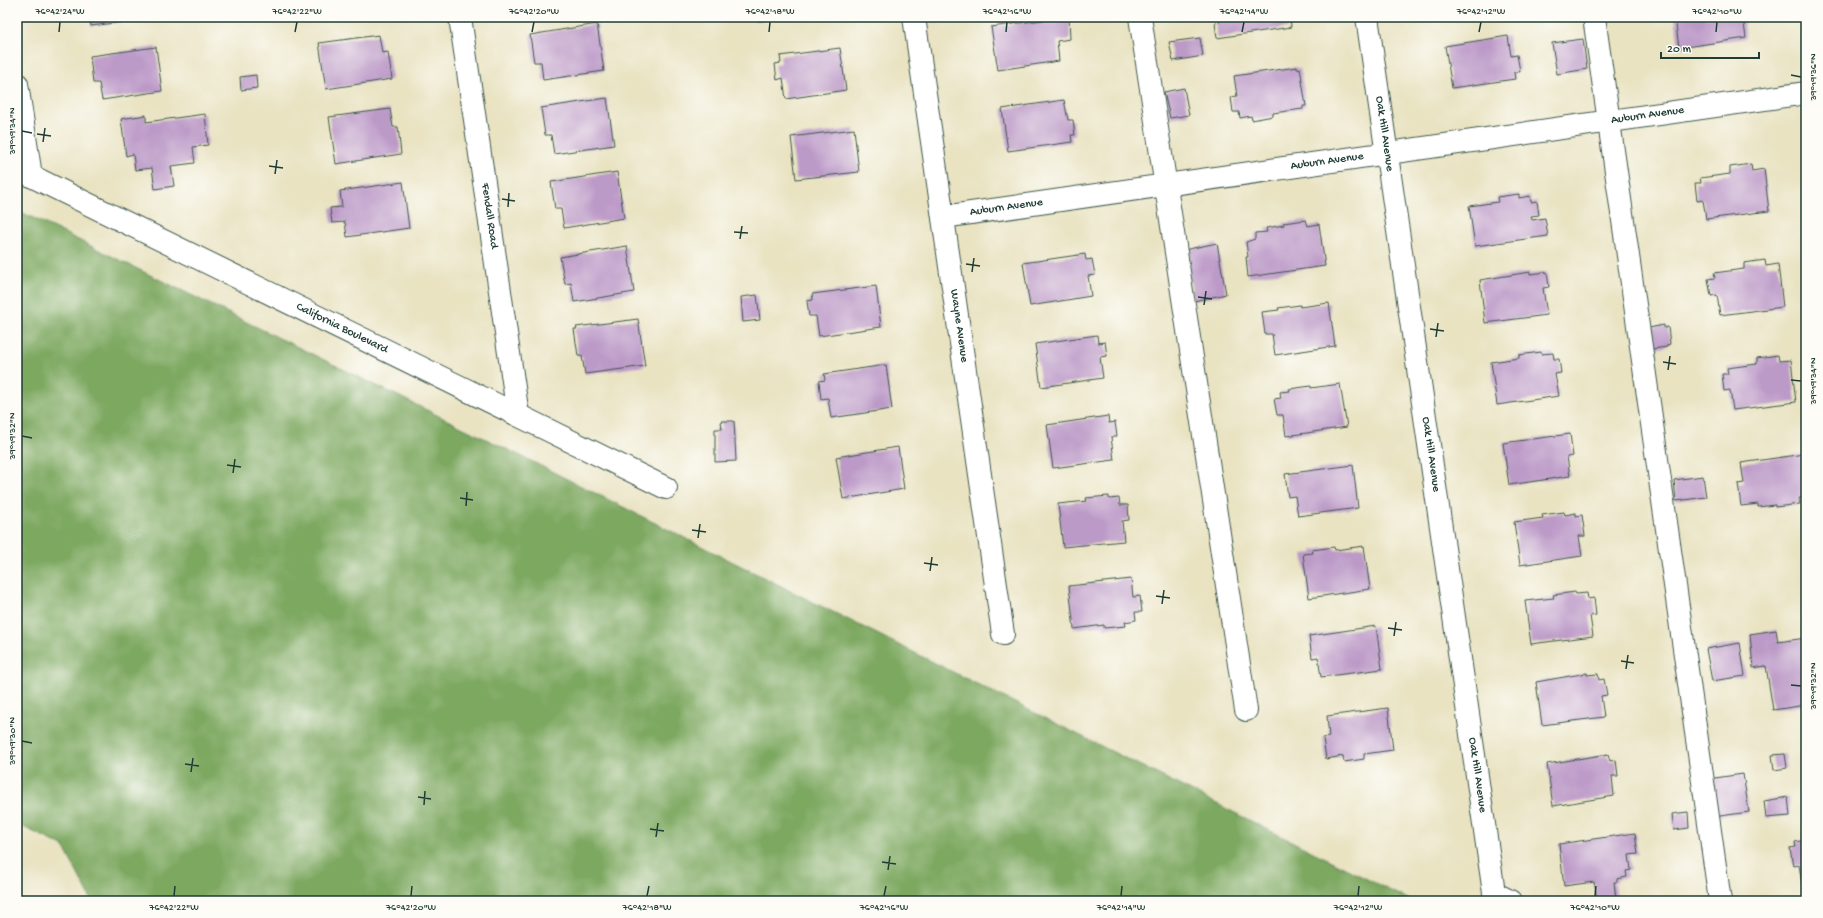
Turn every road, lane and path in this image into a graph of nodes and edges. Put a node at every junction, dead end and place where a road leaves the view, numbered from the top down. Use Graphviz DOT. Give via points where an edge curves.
graph roads {
  1 [pos="460,17"];
  2 [pos="914,17"];
  3 [pos="1140,17"];
  4 [pos="1367,17"];
  5 [pos="1594,17"];
  6 [pos="17,84"];
  7 [pos="1806,93"];
  8 [pos="1609,121"];
  9 [pos="1387,153"];
  10 [pos="24,173"];
  11 [pos="1166,185"];
  12 [pos="943,217"];
  13 [pos="518,415"];
  14 [pos="666,488"];
  15 [pos="1003,634"];
  16 [pos="1246,710"];
  17 [pos="1502,897"];
  18 [pos="1720,901"];
  1 -- 13 [label="street, Fendall Road"];
  2 -- 12 [label="street, Wayne Avenue"];
  3 -- 11 [label="street"];
  4 -- 9 [label="street, Oak Hill Avenue"];
  5 -- 8 [label="street"];
  6 -- 10 [label="street"];
  7 -- 8 [label="street, Auburn Avenue"];
  8 -- 9 [label="street, Auburn Avenue"];
  8 -- 18 [label="street"];
  9 -- 11 [label="street, Auburn Avenue"];
  9 -- 17 [label="street, Oak Hill Avenue"];
  10 -- 13 [label="street, California Boulevard"];
  11 -- 12 [label="street, Auburn Avenue"];
  11 -- 16 [label="street"];
  12 -- 15 [label="street, Wayne Avenue"];
  13 -- 14 [label="street, California Boulevard"];
}
